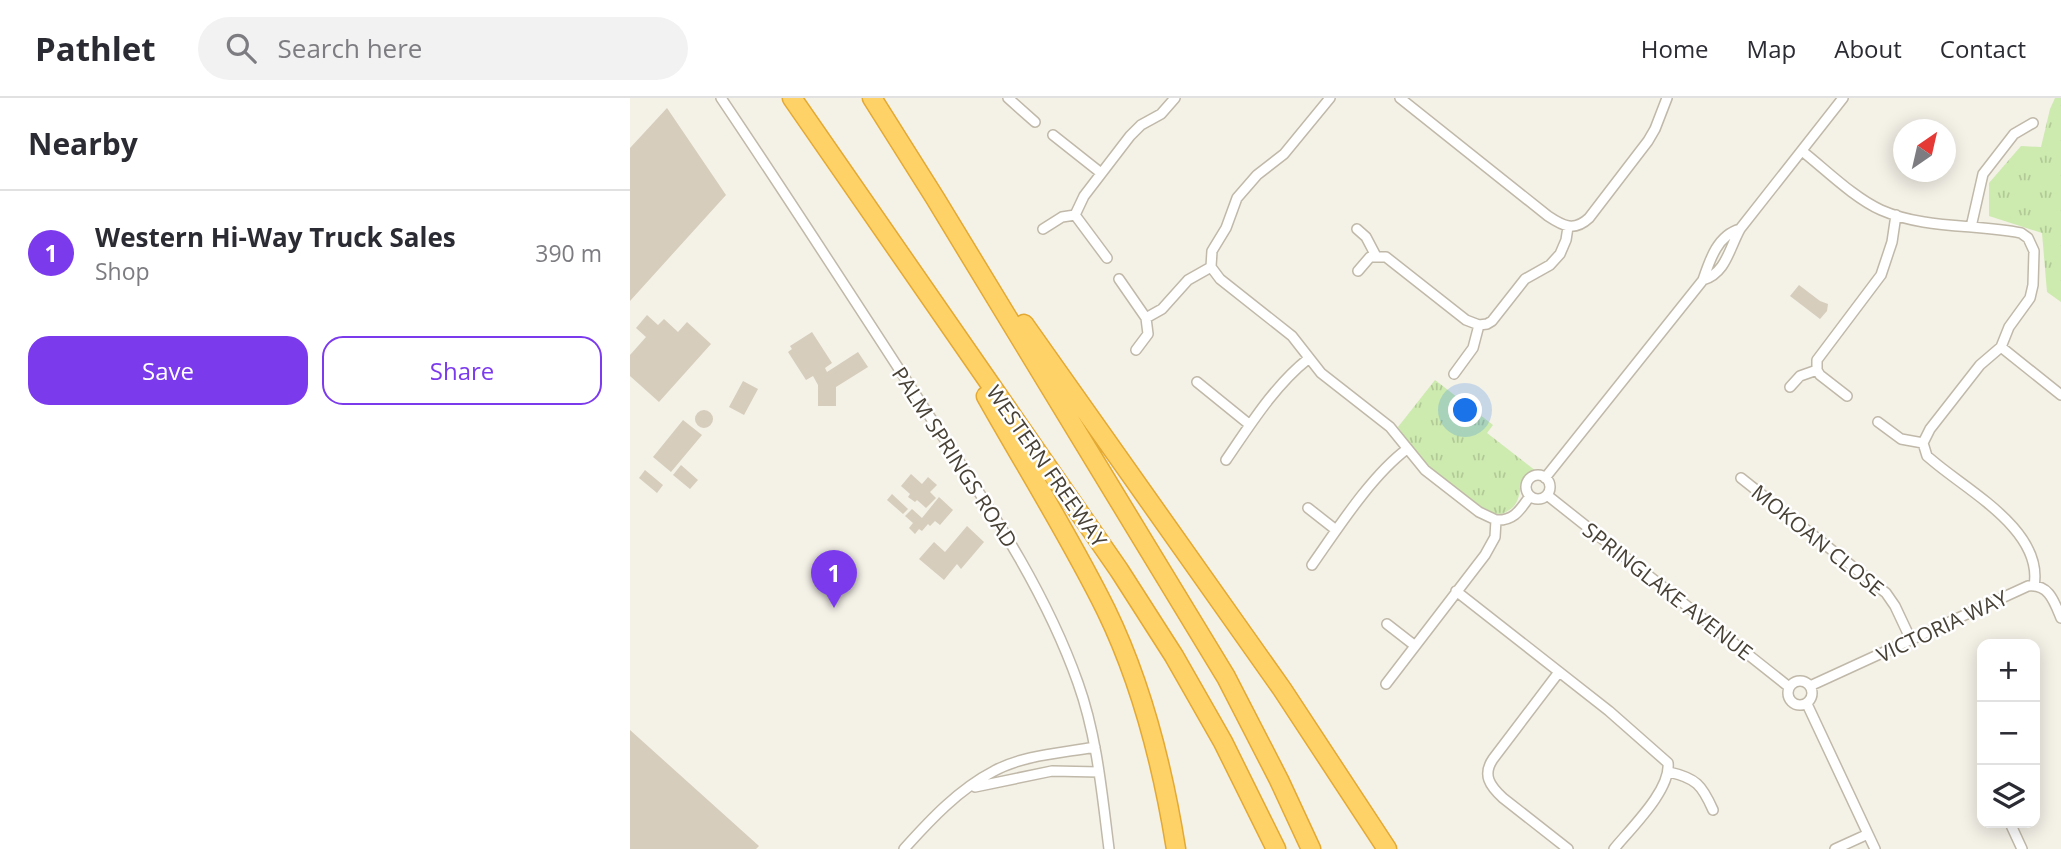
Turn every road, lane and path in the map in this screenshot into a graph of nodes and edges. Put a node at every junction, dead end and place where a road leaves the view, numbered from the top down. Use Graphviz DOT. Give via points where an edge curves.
graph roads {
  1 [pos="721,98"];
  2 [pos="872,98"];
  3 [pos="1008,98"];
  4 [pos="1175,98"];
  5 [pos="1330,98"];
  6 [pos="1400,98"];
  7 [pos="1667,98"];
  8 [pos="1843,98"];
  9 [pos="795,104"];
  10 [pos="1035,121"];
  11 [pos="2033,123"];
  12 [pos="1053,135"];
  13 [pos="1802,151"];
  14 [pos="1101,173"];
  15 [pos="935,198"];
  16 [pos="1075,215"];
  17 [pos="1896,215"];
  18 [pos="1971,227"];
  19 [pos="1568,228"];
  20 [pos="1043,229"];
  21 [pos="1357,229"];
  22 [pos="1376,256"];
  23 [pos="1107,258"];
  24 [pos="1212,267"];
  25 [pos="1358,271"];
  26 [pos="1119,279"];
  27 [pos="1146,318"];
  28 [pos="1479,325"];
  29 [pos="2001,347"];
  30 [pos="1136,350"];
  31 [pos="1308,359"];
  32 [pos="1817,370"];
  33 [pos="1454,374"];
  34 [pos="1197,382"];
  35 [pos="1790,387"];
  36 [pos="2061,395"];
  37 [pos="1847,396"];
  38 [pos="1878,422"];
  39 [pos="1250,425"];
  40 [pos="1923,443"];
  41 [pos="1407,449"];
  42 [pos="1226,460"];
  43 [pos="1545,478"];
  44 [pos="1741,478"];
  45 [pos="1547,495"];
  46 [pos="1530,496"];
  47 [pos="1308,509"];
  48 [pos="1496,520"];
  49 [pos="1336,530"];
  50 [pos="1312,565"];
  51 [pos="2034,586"];
  52 [pos="1456,591"];
  53 [pos="2061,618"];
  54 [pos="1387,624"];
  55 [pos="1911,640"];
  56 [pos="1415,645"];
  57 [pos="1559,672"];
  58 [pos="1385,684"];
  59 [pos="1810,686"];
  60 [pos="1789,687"];
  61 [pos="1807,704"];
  62 [pos="1095,747"];
  63 [pos="1099,772"];
  64 [pos="1669,772"];
  65 [pos="970,788"];
  66 [pos="1713,810"];
  67 [pos="2012,828"];
  68 [pos="1868,834"];
  69 [pos="904,849"];
  70 [pos="1109,849"];
  71 [pos="1176,849"];
  72 [pos="1276,849"];
  73 [pos="1311,849"];
  74 [pos="1387,849"];
  75 [pos="1568,849"];
  76 [pos="1614,849"];
  77 [pos="1835,849"];
  78 [pos="1875,849"];
  79 [pos="2022,849"];
  1 -- 62 [label="street, PALM SPRINGS ROAD" via="1035,584 1080,686"];
  2 -- 15 [label="highway, WESTERN FREEWAY"];
  3 -- 10 [label="street"];
  4 -- 14 [label="street" via="1136,130"];
  5 -- 24 [label="street" via="1284,154 1237,198 1212,251"];
  6 -- 19 [label="street"];
  7 -- 19 [label="street" via="1655,129 1589,218"];
  8 -- 13 [label="street"];
  9 -- 71 [label="highway" via="979,383 1105,610 1124,651 1155,747"];
  9 -- 72 [label="highway, WESTERN FREEWAY" via="1119,570 1223,742"];
  11 -- 18 [label="street" via="2014,134 1983,174"];
  12 -- 14 [label="street"];
  13 -- 17 [label="street" via="1871,204"];
  13 -- 43 [label="street" via="1740,229 1722,267 1703,280"];
  14 -- 16 [label="street"];
  15 -- 73 [label="highway, WESTERN FREEWAY" via="1226,677"];
  15 -- 74 [label="highway" via="1282,689"];
  16 -- 20 [label="street"];
  16 -- 23 [label="street"];
  17 -- 18 [label="street"];
  17 -- 32 [label="street" via="1881,275 1821,352"];
  18 -- 29 [label="street" via="2021,233 2033,247 2030,298"];
  19 -- 28 [label="street" via="1555,260 1525,279 1492,321"];
  21 -- 22 [label="street"];
  22 -- 25 [label="street"];
  22 -- 28 [label="street" via="1390,260 1466,320"];
  24 -- 27 [label="street" via="1188,280 1162,309"];
  24 -- 31 [label="street" via="1220,279 1292,336"];
  26 -- 27 [label="street"];
  27 -- 30 [label="street" via="1148,334"];
  28 -- 33 [label="street" via="1474,348"];
  29 -- 36 [label="street"];
  29 -- 40 [label="street" via="1980,365"];
  31 -- 39 [label="street"];
  31 -- 41 [label="street" via="1390,427"];
  32 -- 35 [label="street" via="1800,376"];
  32 -- 37 [label="street"];
  34 -- 39 [label="street"];
  38 -- 40 [label="street" via="1901,439"];
  39 -- 42 [label="street"];
  40 -- 51 [label="street" via="1927,456 2013,525 2035,565"];
  41 -- 48 [label="street" via="1425,470"];
  41 -- 49 [label="street" via="1392,460"];
  43 -- 45 [label="street"];
  43 -- 46 [label="street" via="1538,475 1528,480"];
  44 -- 55 [label="street, MOKOAN CLOSE" via="1886,593"];
  45 -- 46 [label="street" via="1539,499"];
  45 -- 60 [label="street, SPRINGLAKE AVENUE"];
  46 -- 48 [label="street" via="1516,516"];
  47 -- 49 [label="street"];
  48 -- 52 [label="street" via="1492,545"];
  49 -- 50 [label="street"];
  51 -- 53 [label="street, VICTORIA WAY" via="2048,592"];
  51 -- 55 [label="street, VICTORIA WAY"];
  52 -- 56 [label="street"];
  52 -- 57 [label="street"];
  54 -- 56 [label="street"];
  55 -- 59 [label="street, VICTORIA WAY"];
  56 -- 58 [label="street"];
  57 -- 64 [label="street" via="1663,757"];
  57 -- 75 [label="street" via="1493,759 1487,775 1494,790"];
  59 -- 60 [label="street" via="1799,681"];
  59 -- 61 [label="street"];
  60 -- 61 [label="street" via="1793,704"];
  61 -- 68 [label="street"];
  62 -- 63 [label="street, PALM SPRINGS ROAD"];
  62 -- 65 [label="street" via="1018,762"];
  63 -- 65 [label="street" via="1052,771"];
  63 -- 70 [label="street, PALM SPRINGS ROAD"];
  64 -- 66 [label="street" via="1698,783"];
  64 -- 76 [label="street" via="1662,788"];
  65 -- 69 [label="street" via="935,815"];
  67 -- 79 [label="street"];
  68 -- 77 [label="street"];
  68 -- 78 [label="street"];
}
